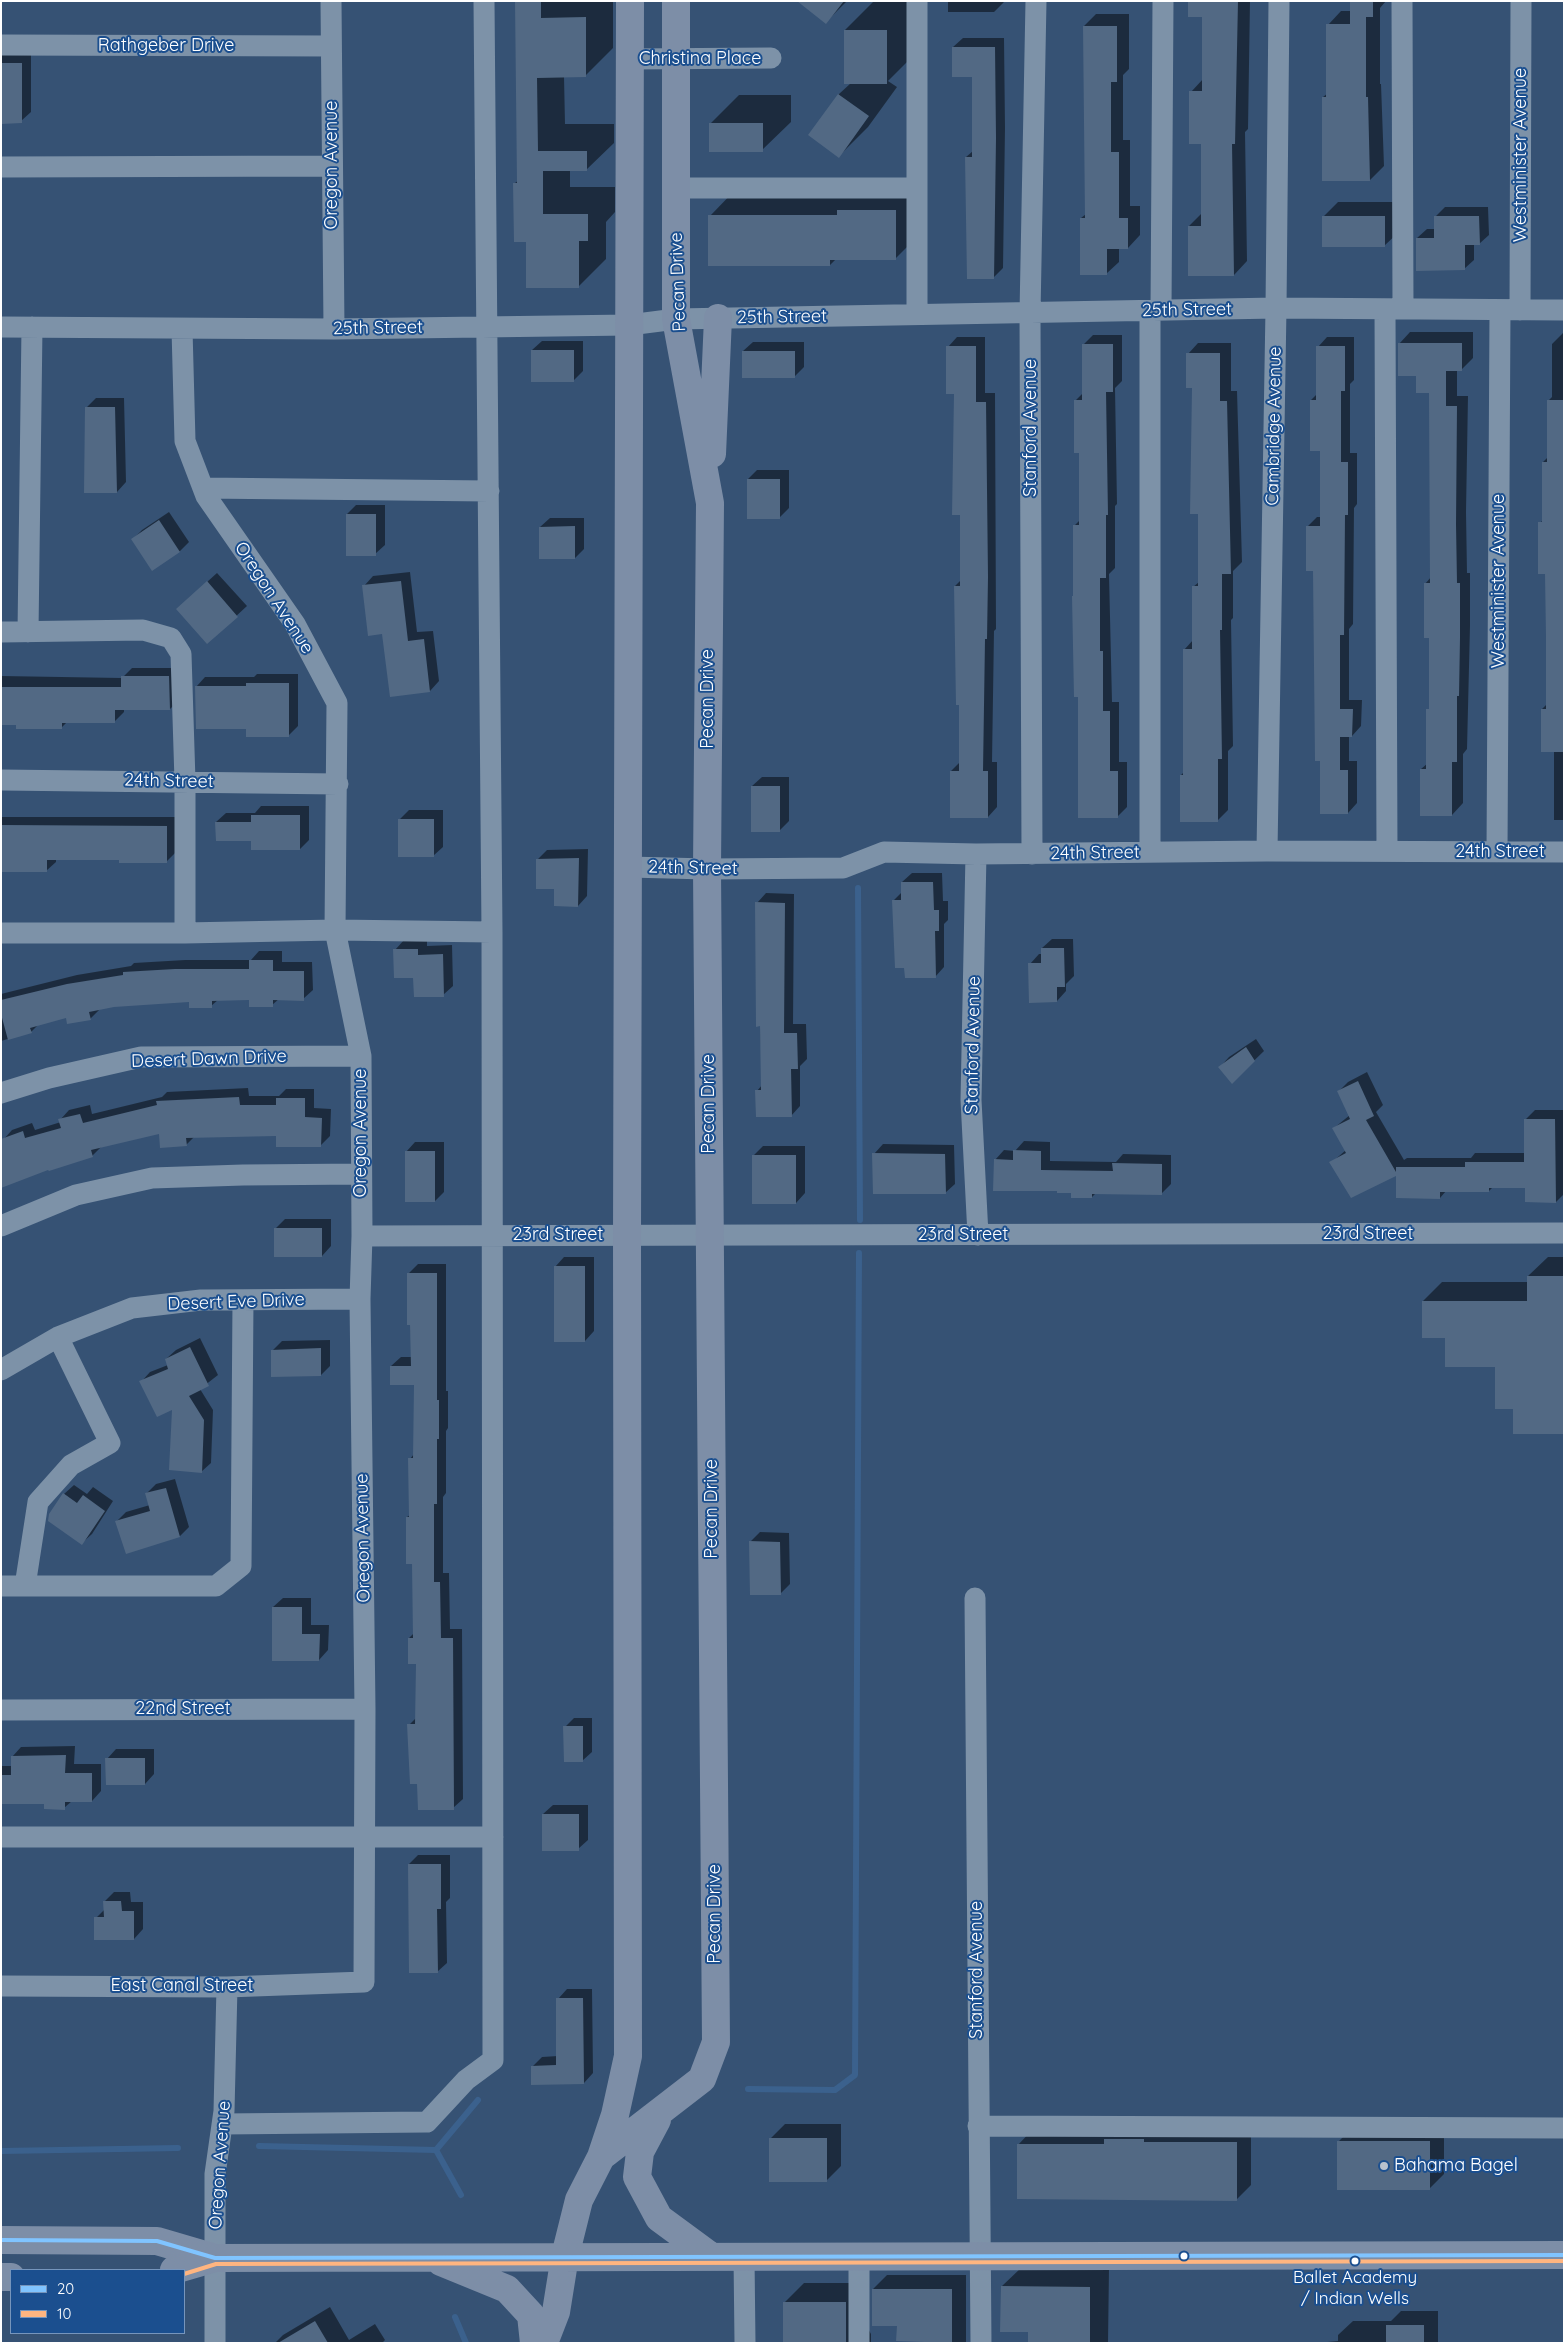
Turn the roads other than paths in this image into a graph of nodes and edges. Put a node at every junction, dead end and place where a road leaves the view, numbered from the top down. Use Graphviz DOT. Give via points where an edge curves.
graph roads {
  1 [pos="331,1"];
  2 [pos="484,1"];
  3 [pos="630,1"];
  4 [pos="676,1"];
  5 [pos="917,1"];
  6 [pos="1036,1"];
  7 [pos="1163,1"];
  8 [pos="1279,1"];
  9 [pos="1402,1"];
  10 [pos="1521,1"];
  11 [pos="1,46"];
  12 [pos="332,46"];
  13 [pos="771,58"];
  14 [pos="630,59"];
  15 [pos="676,59"];
  16 [pos="1,166"];
  17 [pos="332,166"];
  18 [pos="676,188"];
  19 [pos="917,188"];
  20 [pos="1276,308"];
  21 [pos="1394,309"];
  22 [pos="1155,310"];
  23 [pos="1510,310"];
  24 [pos="1564,310"];
  25 [pos="1030,313"];
  26 [pos="917,314"];
  27 [pos="718,318"];
  28 [pos="676,319"];
  29 [pos="629,325"];
  30 [pos="486,326"];
  31 [pos="32,327"];
  32 [pos="1,328"];
  33 [pos="182,329"];
  34 [pos="334,329"];
  35 [pos="203,488"];
  36 [pos="489,491"];
  37 [pos="710,503"];
  38 [pos="1,632"];
  39 [pos="28,632"];
  40 [pos="1,780"];
  41 [pos="185,781"];
  42 [pos="338,784"];
  43 [pos="1267,851"];
  44 [pos="1387,851"];
  45 [pos="1150,852"];
  46 [pos="1498,852"];
  47 [pos="1564,852"];
  48 [pos="976,854"];
  49 [pos="1032,854"];
  50 [pos="629,867"];
  51 [pos="707,869"];
  52 [pos="335,930"];
  53 [pos="492,932"];
  54 [pos="1,933"];
  55 [pos="185,933"];
  56 [pos="361,1056"];
  57 [pos="1,1093"];
  58 [pos="361,1174"];
  59 [pos="1,1226"];
  60 [pos="1564,1233"];
  61 [pos="627,1234"];
  62 [pos="710,1234"];
  63 [pos="492,1235"];
  64 [pos="978,1235"];
  65 [pos="362,1236"];
  66 [pos="360,1299"];
  67 [pos="243,1300"];
  68 [pos="58,1337"];
  69 [pos="1,1370"];
  70 [pos="1,1586"];
  71 [pos="25,1586"];
  72 [pos="975,1598"];
  73 [pos="364,1709"];
  74 [pos="1,1710"];
  75 [pos="364,1836"];
  76 [pos="1,1837"];
  77 [pos="493,1837"];
  78 [pos="364,1982"];
  79 [pos="1,1986"];
  80 [pos="227,1987"];
  81 [pos="661,2112"];
  82 [pos="222,2124"];
  83 [pos="978,2126"];
  84 [pos="1564,2128"];
  85 [pos="601,2157"];
  86 [pos="1,2240"];
  87 [pos="1564,2255"];
  88 [pos="565,2256"];
  89 [pos="712,2256"];
  90 [pos="744,2256"];
  91 [pos="859,2256"];
  92 [pos="980,2256"];
  93 [pos="430,2257"];
  94 [pos="215,2258"];
  95 [pos="177,2269"];
  96 [pos="215,2343"];
  97 [pos="534,2343"];
  98 [pos="544,2343"];
  99 [pos="745,2343"];
  100 [pos="859,2343"];
  101 [pos="981,2343"];
  1 -- 12 [label="street, Oregon Avenue"];
  2 -- 30 [label="street"];
  3 -- 14 [label="main road, Pecan Drive"];
  4 -- 15 [label="main road, Pecan Drive"];
  5 -- 19 [label="street"];
  6 -- 25 [label="street, Stanford Avenue"];
  7 -- 22 [label="street"];
  8 -- 20 [label="street, Cambridge Avenue"];
  9 -- 21 [label="street"];
  10 -- 23 [label="street, Westminister Avenue"];
  11 -- 12 [label="street, Rathgeber Drive"];
  12 -- 17 [label="street, Oregon Avenue"];
  13 -- 15 [label="street, Christina Place"];
  14 -- 15 [label="street, Christina Place"];
  14 -- 29 [label="main road, Pecan Drive"];
  15 -- 18 [label="main road, Pecan Drive"];
  16 -- 17 [label="street"];
  17 -- 34 [label="street, Oregon Avenue"];
  18 -- 19 [label="street"];
  18 -- 28 [label="main road, Pecan Drive"];
  19 -- 26 [label="street"];
  20 -- 21 [label="street, 25th Street"];
  20 -- 22 [label="street, 25th Street"];
  20 -- 43 [label="street, Cambridge Avenue"];
  21 -- 23 [label="street, 25th Street"];
  21 -- 44 [label="street"];
  22 -- 25 [label="street, 25th Street"];
  22 -- 45 [label="street"];
  23 -- 24 [label="street, 25th Street"];
  23 -- 46 [label="street, Westminister Avenue"];
  25 -- 26 [label="street, 25th Street"];
  25 -- 49 [label="street, Stanford Avenue"];
  26 -- 27 [label="street, 25th Street"];
  27 -- 28 [label="street, 25th Street"];
  27 -- 37 [label="main road"];
  28 -- 29 [label="street, 25th Street"];
  28 -- 37 [label="main road, Pecan Drive"];
  29 -- 30 [label="street, 25th Street"];
  29 -- 50 [label="main road, Pecan Drive"];
  30 -- 34 [label="street, 25th Street"];
  30 -- 36 [label="street"];
  31 -- 32 [label="street, 25th Street"];
  31 -- 33 [label="street, 25th Street"];
  31 -- 39 [label="street"];
  33 -- 34 [label="street, 25th Street"];
  33 -- 35 [label="street, Oregon Avenue" via="185,442"];
  35 -- 36 [label="street"];
  35 -- 42 [label="street, Oregon Avenue" via="295,624 337,703"];
  36 -- 53 [label="street"];
  37 -- 51 [label="main road, Pecan Drive"];
  38 -- 39 [label="street"];
  39 -- 41 [label="street" via="143,630 171,638 181,654"];
  40 -- 41 [label="street, 24th Street"];
  41 -- 42 [label="street, 24th Street"];
  41 -- 55 [label="street"];
  42 -- 52 [label="street, Oregon Avenue"];
  43 -- 44 [label="street, 24th Street"];
  43 -- 45 [label="street, 24th Street"];
  44 -- 46 [label="street, 24th Street"];
  45 -- 49 [label="street, 24th Street"];
  46 -- 47 [label="street, 24th Street"];
  48 -- 49 [label="street, 24th Street"];
  48 -- 51 [label="street, 24th Street" via="884,852 843,868"];
  48 -- 64 [label="street, Stanford Avenue" via="971,1100"];
  50 -- 51 [label="street, 24th Street"];
  50 -- 61 [label="main road, Pecan Drive"];
  51 -- 62 [label="main road, Pecan Drive"];
  52 -- 53 [label="street"];
  52 -- 55 [label="street"];
  52 -- 56 [label="street, Oregon Avenue"];
  53 -- 63 [label="street"];
  54 -- 55 [label="street"];
  56 -- 57 [label="street, Desert Dawn Drive" via="141,1057 48,1078"];
  56 -- 58 [label="street, Oregon Avenue"];
  58 -- 59 [label="street" via="152,1178 76,1195"];
  58 -- 65 [label="street, Oregon Avenue"];
  60 -- 64 [label="street, 23rd Street"];
  61 -- 62 [label="street, 23rd Street"];
  61 -- 63 [label="street, 23rd Street"];
  61 -- 85 [label="main road, Pecan Drive" via="628,2056 615,2115"];
  62 -- 64 [label="street, 23rd Street"];
  62 -- 81 [label="main road, Pecan Drive" via="716,2042 702,2079"];
  63 -- 65 [label="street, 23rd Street"];
  63 -- 77 [label="street"];
  65 -- 66 [label="street, Oregon Avenue"];
  66 -- 67 [label="street, Desert Eve Drive"];
  66 -- 73 [label="street, Oregon Avenue"];
  67 -- 68 [label="street, Desert Eve Drive" via="201,1300 132,1308"];
  67 -- 71 [label="street" via="241,1566 216,1586"];
  68 -- 69 [label="street, Desert Eve Drive"];
  68 -- 71 [label="street" via="110,1443 71,1465 38,1502"];
  70 -- 71 [label="street"];
  72 -- 83 [label="street, Stanford Avenue"];
  73 -- 74 [label="street, 22nd Street"];
  73 -- 75 [label="street, Oregon Avenue"];
  75 -- 76 [label="street"];
  75 -- 77 [label="street"];
  75 -- 78 [label="street, Oregon Avenue"];
  77 -- 82 [label="street" via="493,2060 466,2080 428,2122"];
  78 -- 80 [label="street, East Canal Street"];
  79 -- 80 [label="street, East Canal Street"];
  80 -- 82 [label="street, Oregon Avenue"];
  81 -- 85 [label="main road, Pecan Drive"];
  81 -- 89 [label="main road" via="640,2152 637,2178 659,2218"];
  82 -- 94 [label="street, Oregon Avenue" via="215,2174"];
  83 -- 84 [label="street"];
  83 -- 92 [label="street, Stanford Avenue"];
  85 -- 88 [label="main road, Pecan Drive" via="579,2200"];
  86 -- 94 [label="main road" via="157,2241"];
  87 -- 92 [label="main road"];
  88 -- 89 [label="main road"];
  88 -- 93 [label="main road"];
  88 -- 98 [label="main road, Pecan Drive" via="556,2312"];
  89 -- 90 [label="main road"];
  90 -- 91 [label="main road"];
  90 -- 99 [label="street"];
  91 -- 92 [label="main road"];
  91 -- 100 [label="street"];
  92 -- 101 [label="street, Stanford Avenue"];
  93 -- 94 [label="main road"];
  93 -- 97 [label="main road" via="507,2289 531,2315"];
  94 -- 95 [label="main road"];
  94 -- 96 [label="street, Oregon Avenue"];
}
